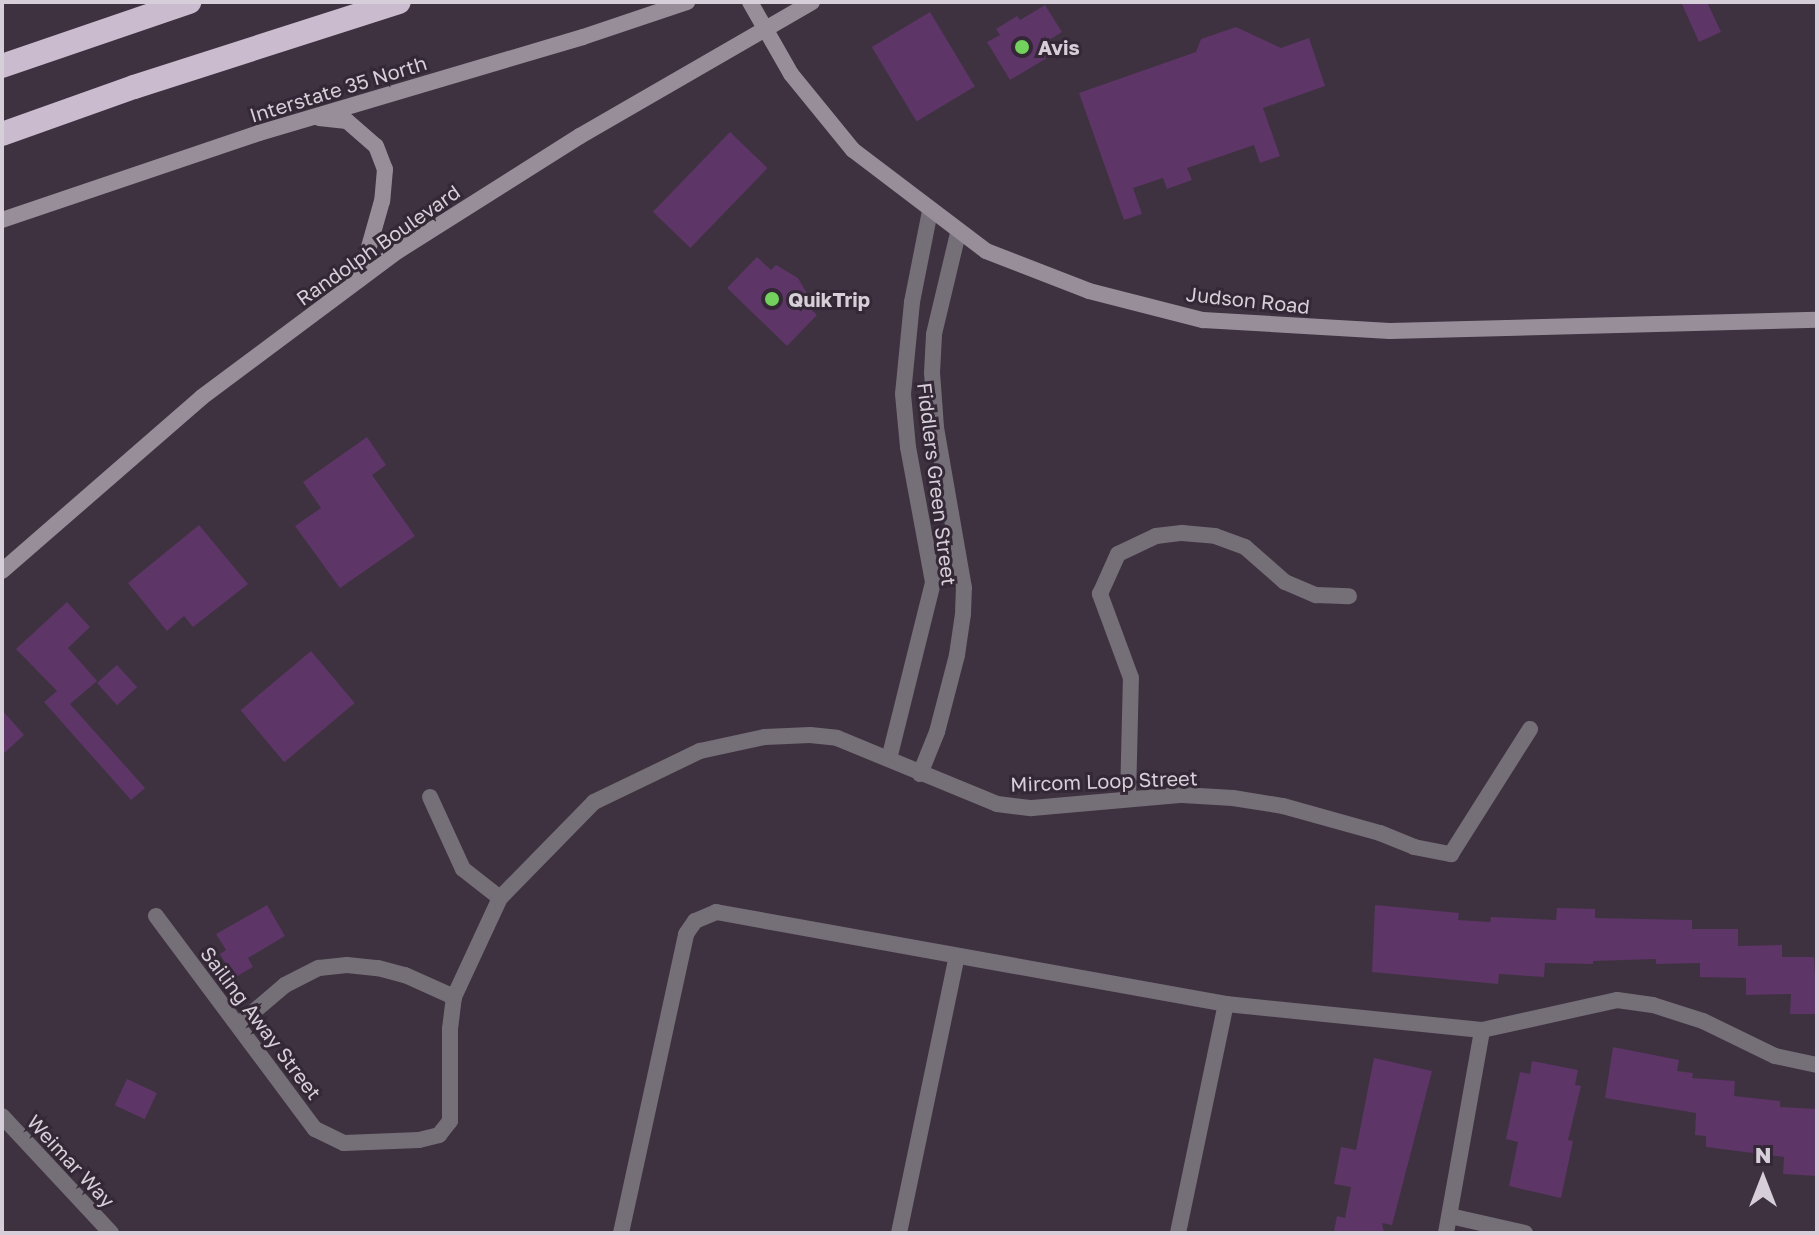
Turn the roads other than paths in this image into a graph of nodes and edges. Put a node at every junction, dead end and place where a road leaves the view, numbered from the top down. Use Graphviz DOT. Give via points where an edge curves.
graph roads {
  1 [pos="189,2"];
  2 [pos="399,2"];
  3 [pos="687,2"];
  4 [pos="750,2"];
  5 [pos="812,2"];
  6 [pos="764,29"];
  7 [pos="2,66"];
  8 [pos="313,117"];
  9 [pos="2,134"];
  10 [pos="930,211"];
  11 [pos="2,220"];
  12 [pos="958,233"];
  13 [pos="360,279"];
  14 [pos="1817,320"];
  15 [pos="2,571"];
  16 [pos="1349,596"];
  17 [pos="1530,729"];
  18 [pos="889,759"];
  19 [pos="920,774"];
  20 [pos="430,797"];
  21 [pos="1128,798"];
  22 [pos="500,898"];
  23 [pos="156,916"];
  24 [pos="957,956"];
  25 [pos="454,997"];
  26 [pos="1226,1004"];
  27 [pos="238,1025"];
  28 [pos="1482,1030"];
  29 [pos="1817,1065"];
  30 [pos="2,1116"];
  31 [pos="344,1143"];
  32 [pos="1450,1216"];
  33 [pos="111,1233"];
  34 [pos="621,1233"];
  35 [pos="899,1233"];
  36 [pos="1178,1233"];
  37 [pos="1446,1233"];
  38 [pos="1525,1233"];
  1 -- 7 [label="highway"];
  2 -- 9 [label="highway"];
  3 -- 8 [label="main road, Interstate 35 North"];
  4 -- 6 [label="main road, Judson Road"];
  5 -- 6 [label="main road, Randolph Boulevard"];
  6 -- 10 [label="main road, Judson Road" via="791,74 853,150"];
  6 -- 13 [label="main road, Randolph Boulevard" via="580,136"];
  8 -- 11 [label="main road, Interstate 35 North"];
  8 -- 13 [label="main road" via="347,121 376,146 385,169 382,201"];
  10 -- 12 [label="main road, Judson Road"];
  10 -- 18 [label="street, Fiddlers Green Street" via="912,302 903,394 933,582"];
  12 -- 14 [label="main road, Judson Road" via="986,251 1089,291 1203,320 1390,331"];
  12 -- 19 [label="street, Fiddlers Green Street" via="934,334 932,373 964,588 963,614 941,716"];
  13 -- 15 [label="main road, Randolph Boulevard" via="202,397"];
  16 -- 21 [label="street" via="1316,595 1285,582 1245,547 1215,536 1156,536 1118,554 1100,594 1131,678"];
  17 -- 21 [label="street, Mircom Loop Street" via="1451,854 1283,806 1182,795"];
  18 -- 19 [label="street, Mircom Loop Street"];
  18 -- 22 [label="street, Mircom Loop Street" via="837,738 810,735 765,737 700,751 594,802"];
  19 -- 21 [label="street, Mircom Loop Street" via="997,804 1032,808"];
  20 -- 22 [label="street" via="463,869"];
  22 -- 25 [label="street, Mircom Loop Street"];
  23 -- 27 [label="street, Sailing Away Street"];
  24 -- 26 [label="street"];
  24 -- 34 [label="street" via="716,912 695,921 686,934"];
  24 -- 35 [label="street"];
  25 -- 27 [label="street" via="378,968 319,968 285,985"];
  25 -- 31 [label="street, Mircom Loop Street" via="450,1121 439,1135 382,1144"];
  26 -- 28 [label="street"];
  26 -- 36 [label="street"];
  27 -- 31 [label="street, Sailing Away Street" via="315,1129"];
  28 -- 29 [label="street" via="1617,1000 1703,1021 1775,1056"];
  28 -- 32 [label="street"];
  30 -- 33 [label="street, Weimar Way"];
  32 -- 37 [label="street"];
  32 -- 38 [label="street"];
}
